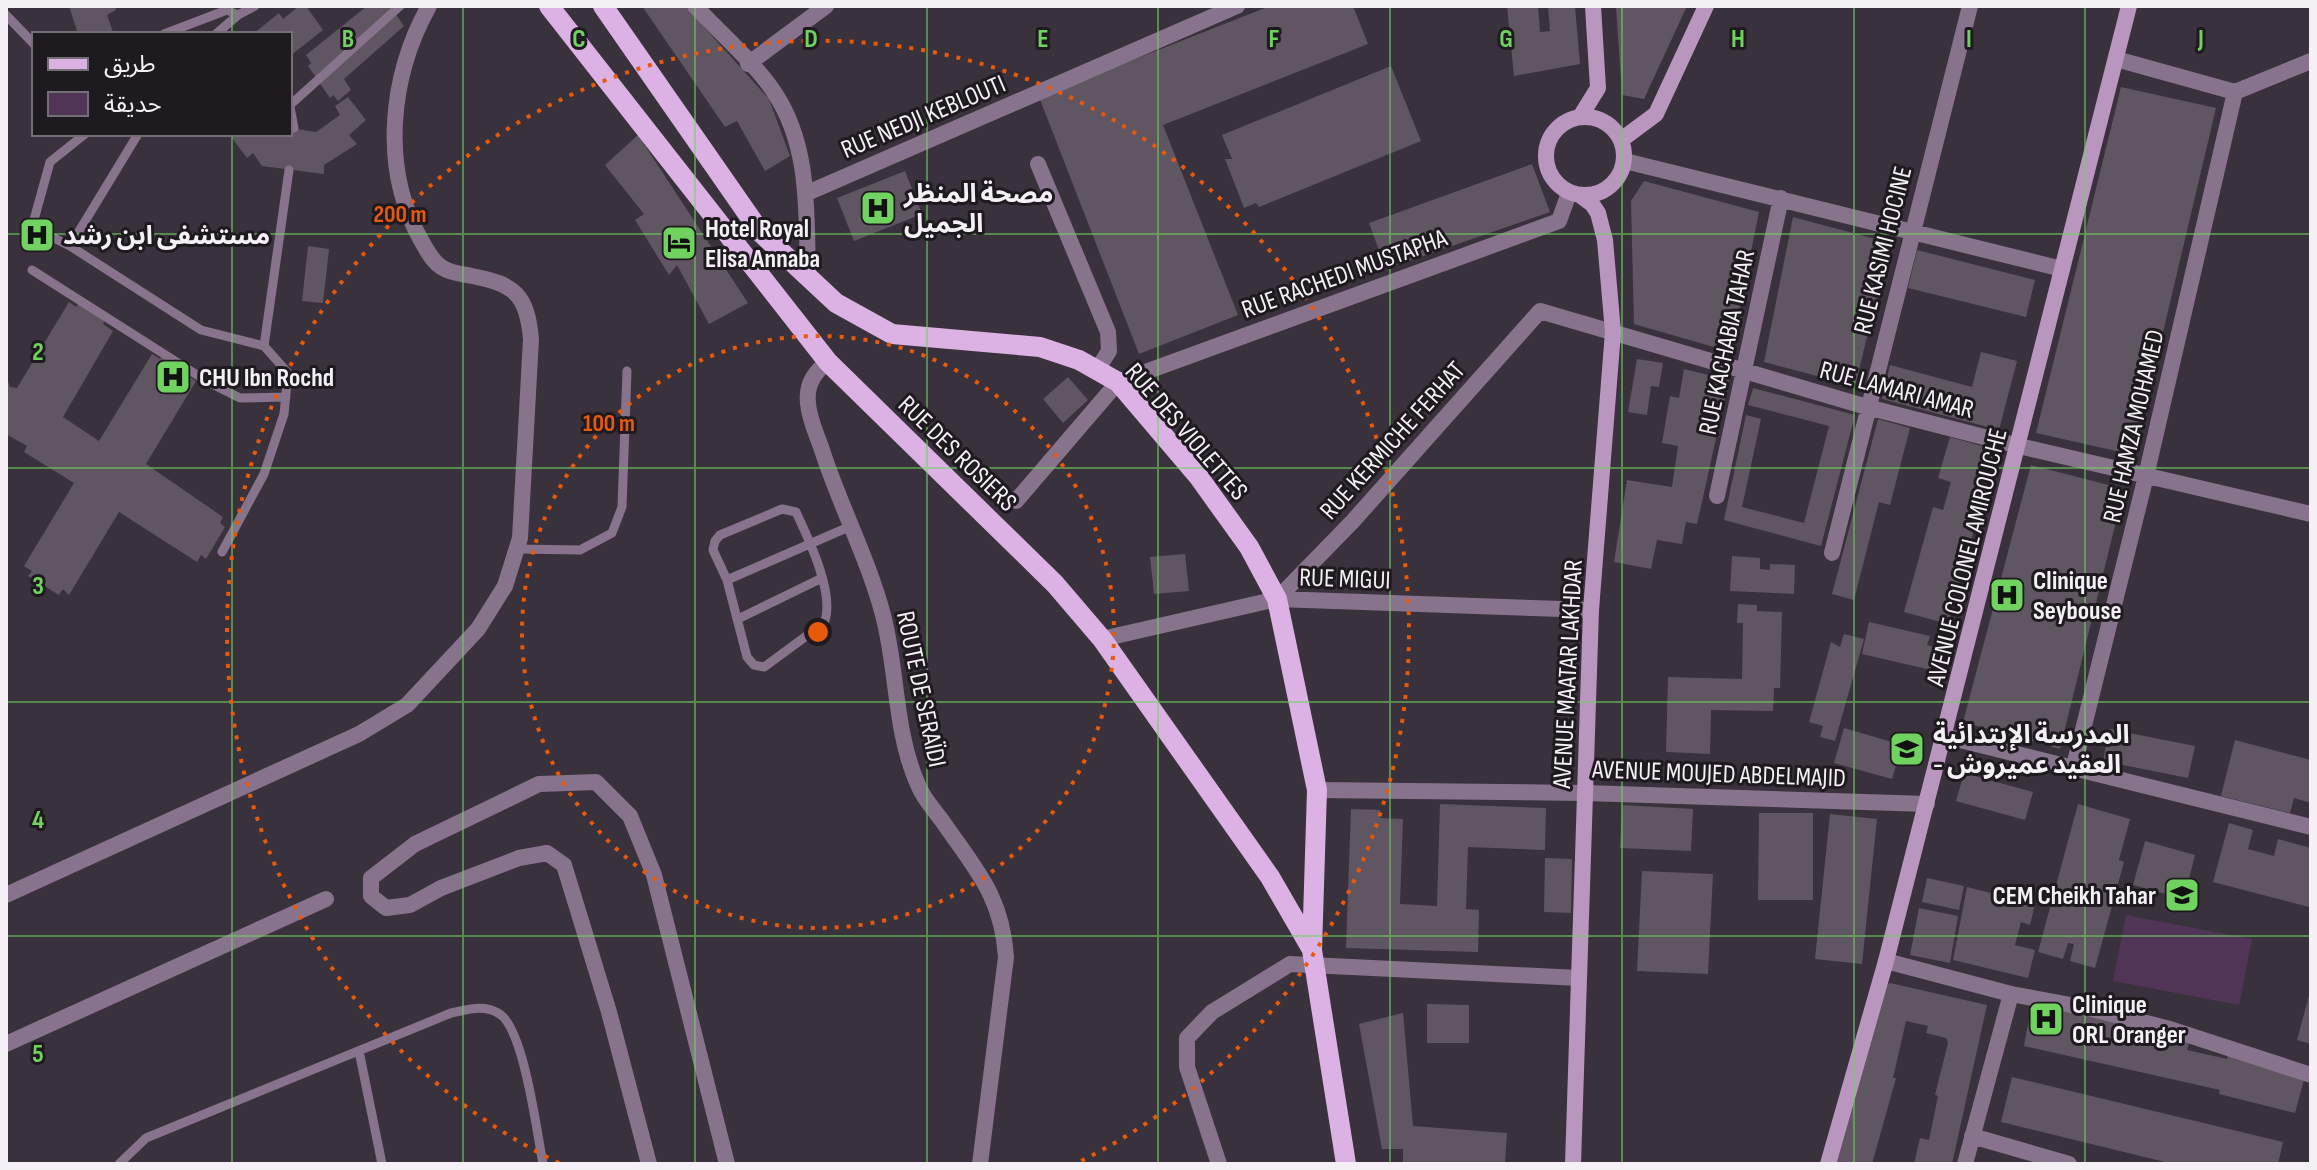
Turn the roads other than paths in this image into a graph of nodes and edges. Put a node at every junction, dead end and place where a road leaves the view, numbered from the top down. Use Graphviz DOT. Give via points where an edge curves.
graph roads {
  1 [pos="255,6"];
  2 [pos="400,6"];
  3 [pos="429,6"];
  4 [pos="549,6"];
  5 [pos="603,6"];
  6 [pos="695,6"];
  7 [pos="826,6"];
  8 [pos="1237,6"];
  9 [pos="1593,6"];
  10 [pos="1706,6"];
  11 [pos="1970,6"];
  12 [pos="2129,6"];
  13 [pos="6,15"];
  14 [pos="238,15"];
  15 [pos="169,32"];
  16 [pos="218,32"];
  17 [pos="32,42"];
  18 [pos="2116,59"];
  19 [pos="2311,61"];
  20 [pos="748,64"];
  21 [pos="2235,92"];
  22 [pos="292,104"];
  23 [pos="292,117"];
  24 [pos="1580,117"];
  25 [pos="294,128"];
  26 [pos="82,136"];
  27 [pos="137,136"];
  28 [pos="1621,140"];
  29 [pos="1625,161"];
  30 [pos="1038,164"];
  31 [pos="289,170"];
  32 [pos="805,194"];
  33 [pos="1575,194"];
  34 [pos="1781,198"];
  35 [pos="1912,230"];
  36 [pos="70,246"];
  37 [pos="2062,269"];
  38 [pos="32,270"];
  39 [pos="808,277"];
  40 [pos="1540,311"];
  41 [pos="1613,332"];
  42 [pos="264,346"];
  43 [pos="828,362"];
  44 [pos="1097,370"];
  45 [pos="627,371"];
  46 [pos="1744,372"];
  47 [pos="1118,382"];
  48 [pos="286,397"];
  49 [pos="1867,407"];
  50 [pos="2019,446"];
  51 [pos="2146,476"];
  52 [pos="1717,496"];
  53 [pos="1016,501"];
  54 [pos="2311,514"];
  55 [pos="851,526"];
  56 [pos="811,543"];
  57 [pos="517,549"];
  58 [pos="222,552"];
  59 [pos="1832,553"];
  60 [pos="822,578"];
  61 [pos="727,580"];
  62 [pos="1277,599"];
  63 [pos="1591,610"];
  64 [pos="738,619"];
  65 [pos="1102,639"];
  66 [pos="1944,736"];
  67 [pos="2073,770"];
  68 [pos="1317,790"];
  69 [pos="1585,793"];
  70 [pos="1927,804"];
  71 [pos="2311,827"];
  72 [pos="6,895"];
  73 [pos="326,899"];
  74 [pos="1314,958"];
  75 [pos="1886,961"];
  76 [pos="1579,978"];
  77 [pos="2011,994"];
  78 [pos="6,1044"];
  79 [pos="359,1051"];
  80 [pos="2311,1075"];
  81 [pos="1972,1136"];
  82 [pos="119,1164"];
  83 [pos="382,1164"];
  84 [pos="543,1164"];
  85 [pos="649,1164"];
  86 [pos="727,1164"];
  87 [pos="980,1164"];
  88 [pos="1219,1164"];
  89 [pos="1346,1164"];
  90 [pos="1573,1164"];
  91 [pos="1828,1164"];
  92 [pos="1965,1164"];
  93 [pos="2069,1164"];
  1 -- 14 [label="lane"];
  2 -- 22 [label="lane"];
  3 -- 57 [label="street" via="404,59 397,94 394,124 403,196 413,227 442,268 503,283 529,314"];
  4 -- 43 [label="main road, RUE DES ROSIERS"];
  5 -- 39 [label="main road, RUE DES VIOLETTES" via="761,233"];
  6 -- 20 [label="street"];
  7 -- 20 [label="street"];
  8 -- 32 [label="street, RUE NEDJI KEBLOUTI"];
  9 -- 24 [label="main road" via="1598,88"];
  10 -- 28 [label="main road" via="1656,114"];
  11 -- 35 [label="street, RUE KASIMI HOCINE"];
  12 -- 18 [label="main road, AVENUE COLONEL AMIROUCHE"];
  13 -- 17 [label="lane"];
  14 -- 15 [label="lane" via="227,10"];
  14 -- 16 [label="lane"];
  18 -- 21 [label="street"];
  18 -- 37 [label="main road, AVENUE COLONEL AMIROUCHE"];
  19 -- 21 [label="street"];
  20 -- 32 [label="street" via="773,90 791,122 802,157"];
  21 -- 51 [label="street, RUE HAMZA MOHAMED"];
  23 -- 25 [label="lane"];
  24 -- 28 [label="main road" via="1603,121"];
  24 -- 33 [label="main road" via="1557,128 1546,151 1551,176"];
  26 -- 36 [label="lane" via="50,162 32,227"];
  27 -- 36 [label="lane"];
  28 -- 29 [label="main road"];
  29 -- 33 [label="main road" via="1615,183 1594,195"];
  29 -- 34 [label="street"];
  30 -- 44 [label="street" via="1108,332 1109,351"];
  31 -- 42 [label="lane"];
  32 -- 39 [label="street"];
  33 -- 41 [label="main road, AVENUE MAATAR LAKHDAR" via="1598,213"];
  33 -- 47 [label="street, RUE RACHEDI MUSTAPHA" via="1559,221"];
  34 -- 35 [label="street"];
  34 -- 46 [label="street, RUE KACHABIA TAHAR"];
  35 -- 37 [label="street"];
  35 -- 49 [label="street, RUE KASIMI HOCINE"];
  36 -- 42 [label="lane" via="201,330"];
  37 -- 50 [label="main road, AVENUE COLONEL AMIROUCHE"];
  38 -- 48 [label="lane" via="240,398"];
  39 -- 44 [label="main road, RUE DES VIOLETTES" via="836,303 892,334 1040,347"];
  40 -- 41 [label="street, RUE LAMARI AMAR"];
  40 -- 62 [label="street, RUE KERMICHE FERHAT"];
  41 -- 46 [label="street, RUE LAMARI AMAR"];
  41 -- 63 [label="main road, AVENUE MAATAR LAKHDAR"];
  42 -- 48 [label="lane" via="288,373"];
  43 -- 55 [label="street, ROUTE DE SERAÏDI" via="811,381 808,407"];
  43 -- 65 [label="main road, RUE DES ROSIERS" via="1055,584"];
  44 -- 47 [label="main road, RUE DES VIOLETTES"];
  45 -- 57 [label="lane" via="622,507 612,533 580,550"];
  46 -- 49 [label="street, RUE LAMARI AMAR"];
  46 -- 52 [label="street, RUE KACHABIA TAHAR"];
  47 -- 53 [label="street"];
  47 -- 62 [label="main road, RUE DES VIOLETTES" via="1198,476 1249,547"];
  48 -- 58 [label="lane" via="264,474"];
  49 -- 50 [label="street, RUE LAMARI AMAR"];
  49 -- 59 [label="street, RUE KASIMI HOCINE"];
  50 -- 51 [label="street, RUE LAMARI AMAR"];
  50 -- 66 [label="main road, AVENUE COLONEL AMIROUCHE"];
  51 -- 54 [label="street, RUE LAMARI AMAR"];
  51 -- 67 [label="street, RUE HAMZA MOHAMED"];
  55 -- 56 [label="lane"];
  55 -- 87 [label="street, ROUTE DE SERAÏDI" via="884,616 904,746 920,789 988,888 1004,933 1006,957"];
  56 -- 60 [label="lane"];
  56 -- 61 [label="lane"];
  56 -- 61 [label="lane" via="796,512 789,509 720,535 713,550"];
  57 -- 72 [label="street" via="505,586 478,629 407,705 359,734"];
  60 -- 64 [label="lane"];
  60 -- 64 [label="lane" via="828,606 824,623 764,667 747,657"];
  61 -- 64 [label="lane"];
  62 -- 63 [label="street, RUE MIGUI"];
  62 -- 65 [label="street, RUE MIGUI"];
  62 -- 68 [label="main road, RUE DES VIOLETTES"];
  63 -- 69 [label="main road, AVENUE MAATAR LAKHDAR"];
  65 -- 74 [label="main road, RUE DES ROSIERS" via="1270,877"];
  66 -- 67 [label="street"];
  66 -- 70 [label="main road, AVENUE COLONEL AMIROUCHE"];
  67 -- 71 [label="street"];
  68 -- 69 [label="street, AVENUE MOUJED ABDELMAJID"];
  68 -- 74 [label="main road, RUE DES VIOLETTES"];
  69 -- 70 [label="street, AVENUE MOUJED ABDELMAJID"];
  69 -- 76 [label="main road, AVENUE MAATAR LAKHDAR"];
  70 -- 75 [label="main road, AVENUE COLONEL AMIROUCHE"];
  73 -- 78 [label="street"];
  74 -- 76 [label="street"];
  74 -- 88 [label="street" via="1290,964 1212,1012 1187,1038 1187,1067"];
  74 -- 89 [label="main road, RUE DES VIOLETTES"];
  75 -- 77 [label="street"];
  75 -- 91 [label="main road, AVENUE COLONEL AMIROUCHE"];
  76 -- 90 [label="main road, AVENUE MAATAR LAKHDAR"];
  77 -- 80 [label="street" via="2170,1029"];
  77 -- 81 [label="street"];
  79 -- 82 [label="lane" via="146,1138"];
  79 -- 83 [label="lane"];
  79 -- 84 [label="lane" via="451,1013 480,1007 501,1014 518,1039"];
  81 -- 92 [label="street"];
  81 -- 93 [label="street"];
  85 -- 86 [label="street" via="564,865 547,853 519,858 410,905 386,908 371,896 371,878 415,844 539,784 596,782 630,816 654,875"];
}
